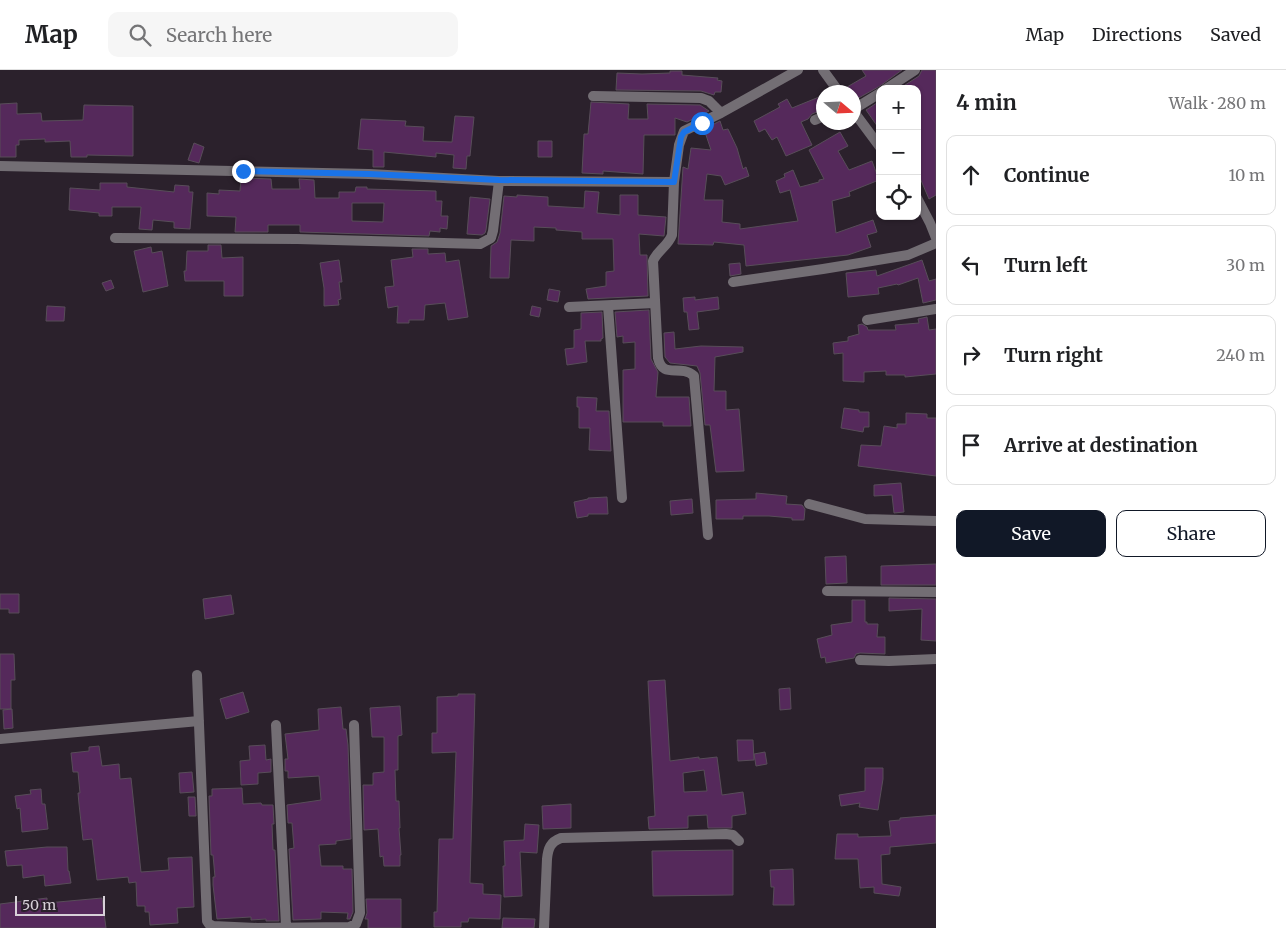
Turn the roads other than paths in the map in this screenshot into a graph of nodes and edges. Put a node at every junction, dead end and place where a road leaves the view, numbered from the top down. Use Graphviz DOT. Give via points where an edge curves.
graph roads {
  1 [pos="798,70"];
  2 [pos="823,70"];
  3 [pos="915,70"];
  4 [pos="835,85"];
  5 [pos="892,85"];
  6 [pos="876,95"];
  7 [pos="593,96"];
  8 [pos="861,106"];
  9 [pos="721,114"];
  10 [pos="861,121"];
  11 [pos="876,141"];
  12 [pos="0,166"];
  13 [pos="499,180"];
  14 [pos="674,182"];
  15 [pos="921,206"];
  16 [pos="116,238"];
  17 [pos="936,238"];
  18 [pos="936,243"];
  19 [pos="733,282"];
  20 [pos="655,303"];
  21 [pos="608,306"];
  22 [pos="569,307"];
  23 [pos="936,309"];
  24 [pos="867,320"];
  25 [pos="622,498"];
  26 [pos="809,504"];
  27 [pos="936,522"];
  28 [pos="708,535"];
  29 [pos="828,591"];
  30 [pos="936,592"];
  31 [pos="936,659"];
  32 [pos="860,660"];
  33 [pos="197,676"];
  34 [pos="198,722"];
  35 [pos="276,725"];
  36 [pos="354,725"];
  37 [pos="0,739"];
  38 [pos="739,841"];
  39 [pos="286,926"];
  40 [pos="257,928"];
  41 [pos="544,928"];
  1 -- 9 [label="street"];
  2 -- 4 [label="street"];
  3 -- 5 [label="street"];
  6 -- 8 [label="street"];
  7 -- 9 [label="street" via="701,98 709,101"];
  9 -- 14 [label="street" via="684,132"];
  10 -- 11 [label="street"];
  12 -- 13 [label="street"];
  13 -- 14 [label="street"];
  13 -- 16 [label="street" via="491,238 480,244"];
  14 -- 20 [label="street" via="672,235 652,261"];
  15 -- 17 [label="street"];
  18 -- 19 [label="street" via="908,255"];
  20 -- 21 [label="street"];
  20 -- 28 [label="street" via="660,366 690,372 694,376"];
  21 -- 22 [label="street"];
  21 -- 25 [label="street"];
  23 -- 24 [label="street"];
  26 -- 27 [label="street" via="865,519"];
  29 -- 30 [label="street"];
  31 -- 32 [label="street"];
  33 -- 34 [label="street"];
  34 -- 37 [label="street"];
  34 -- 40 [label="street" via="207,920 213,926"];
  35 -- 39 [label="street"];
  36 -- 39 [label="street" via="359,918 349,927"];
  38 -- 41 [label="street" via="726,834 561,838 554,841 548,849"];
  39 -- 40 [label="street"];
}
